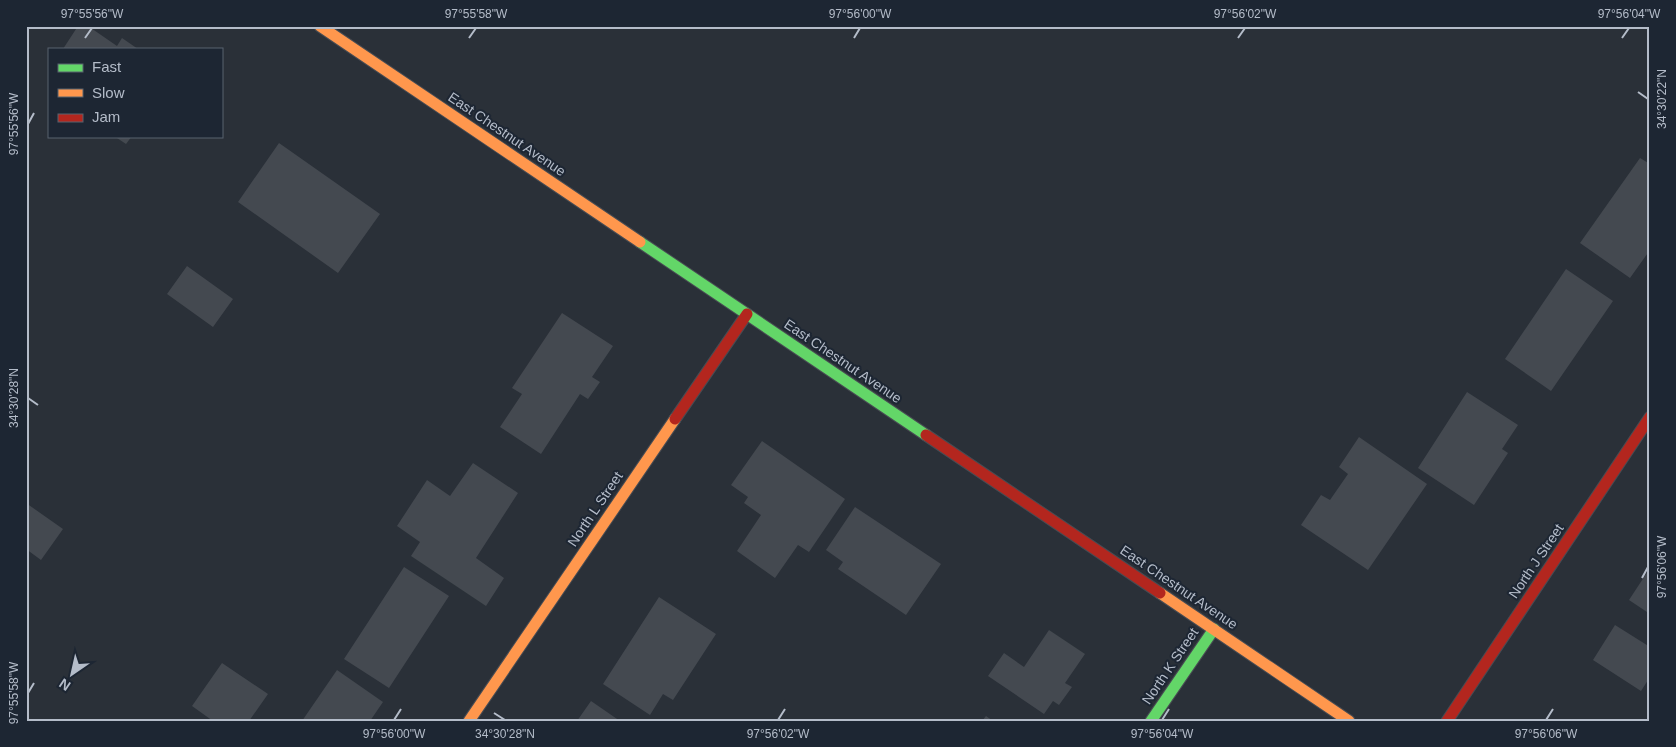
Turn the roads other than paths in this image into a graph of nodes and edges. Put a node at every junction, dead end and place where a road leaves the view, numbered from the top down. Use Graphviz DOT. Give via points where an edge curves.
graph roads {
  1 [pos="320,26"];
  2 [pos="747,314"];
  3 [pos="1650,417"];
  4 [pos="1214,628"];
  5 [pos="469,721"];
  6 [pos="1151,721"];
  7 [pos="1349,721"];
  8 [pos="1447,721"];
  1 -- 2 [label="street, East Chestnut Avenue"];
  2 -- 4 [label="street, East Chestnut Avenue"];
  2 -- 5 [label="street, North L Street"];
  3 -- 8 [label="street, North J Street"];
  4 -- 6 [label="street, North K Street"];
  4 -- 7 [label="street, East Chestnut Avenue"];
}
